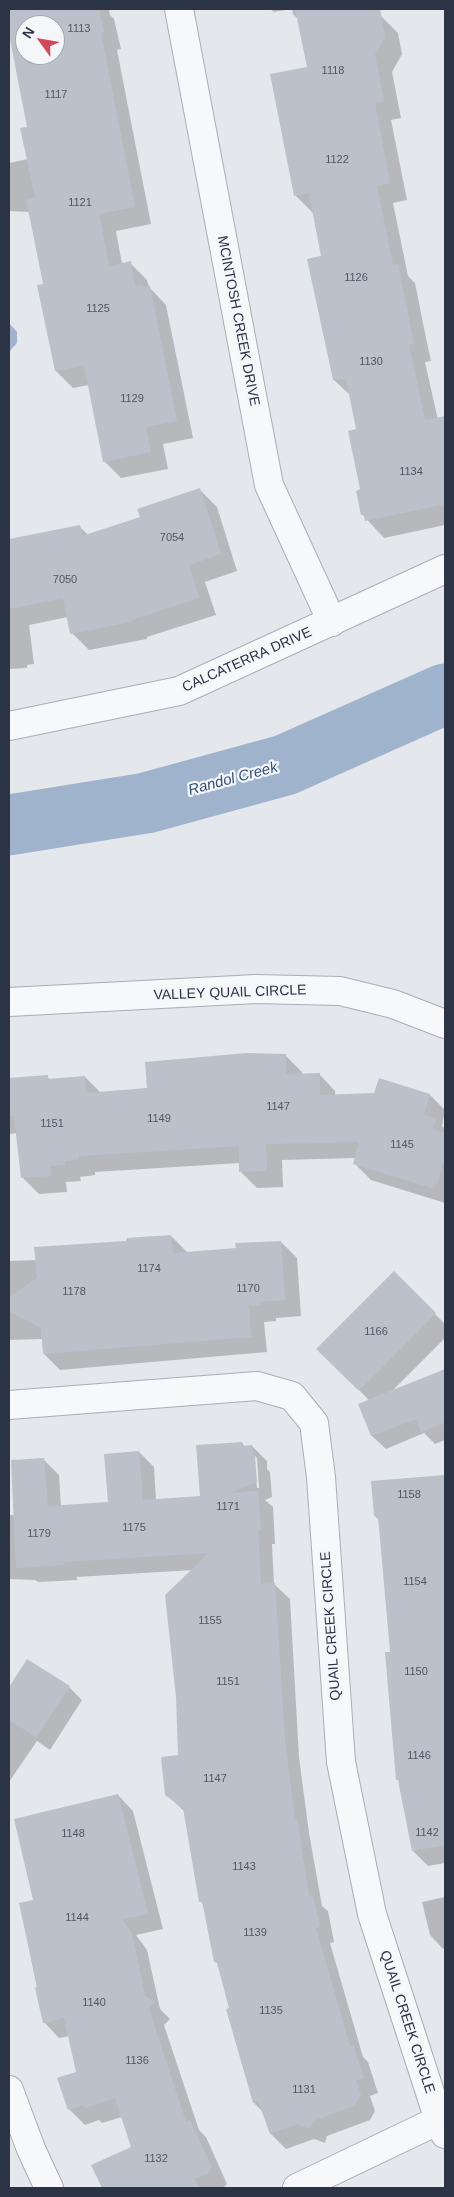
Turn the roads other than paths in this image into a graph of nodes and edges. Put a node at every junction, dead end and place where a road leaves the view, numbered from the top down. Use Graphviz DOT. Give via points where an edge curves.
graph roads {
  1 [pos="179,9"];
  2 [pos="445,569"];
  3 [pos="332,622"];
  4 [pos="9,726"];
  5 [pos="9,1002"];
  6 [pos="445,1024"];
  7 [pos="9,1405"];
  8 [pos="9,2090"];
  9 [pos="442,2127"];
  10 [pos="49,2188"];
  11 [pos="297,2188"];
  1 -- 3 [label="street, MCINTOSH CREEK DRIVE" via="269,485"];
  2 -- 3 [label="street, CALCATERRA DRIVE"];
  3 -- 4 [label="street, CALCATERRA DRIVE" via="179,691"];
  5 -- 6 [label="street, VALLEY QUAIL CIRCLE" via="256,989 340,991 393,1004"];
  7 -- 9 [label="street, QUAIL CREEK CIRCLE" via="257,1386 292,1396 314,1423 321,1477 341,1762 372,1914"];
  8 -- 10 [label="street"];
  9 -- 11 [label="street"];
}
